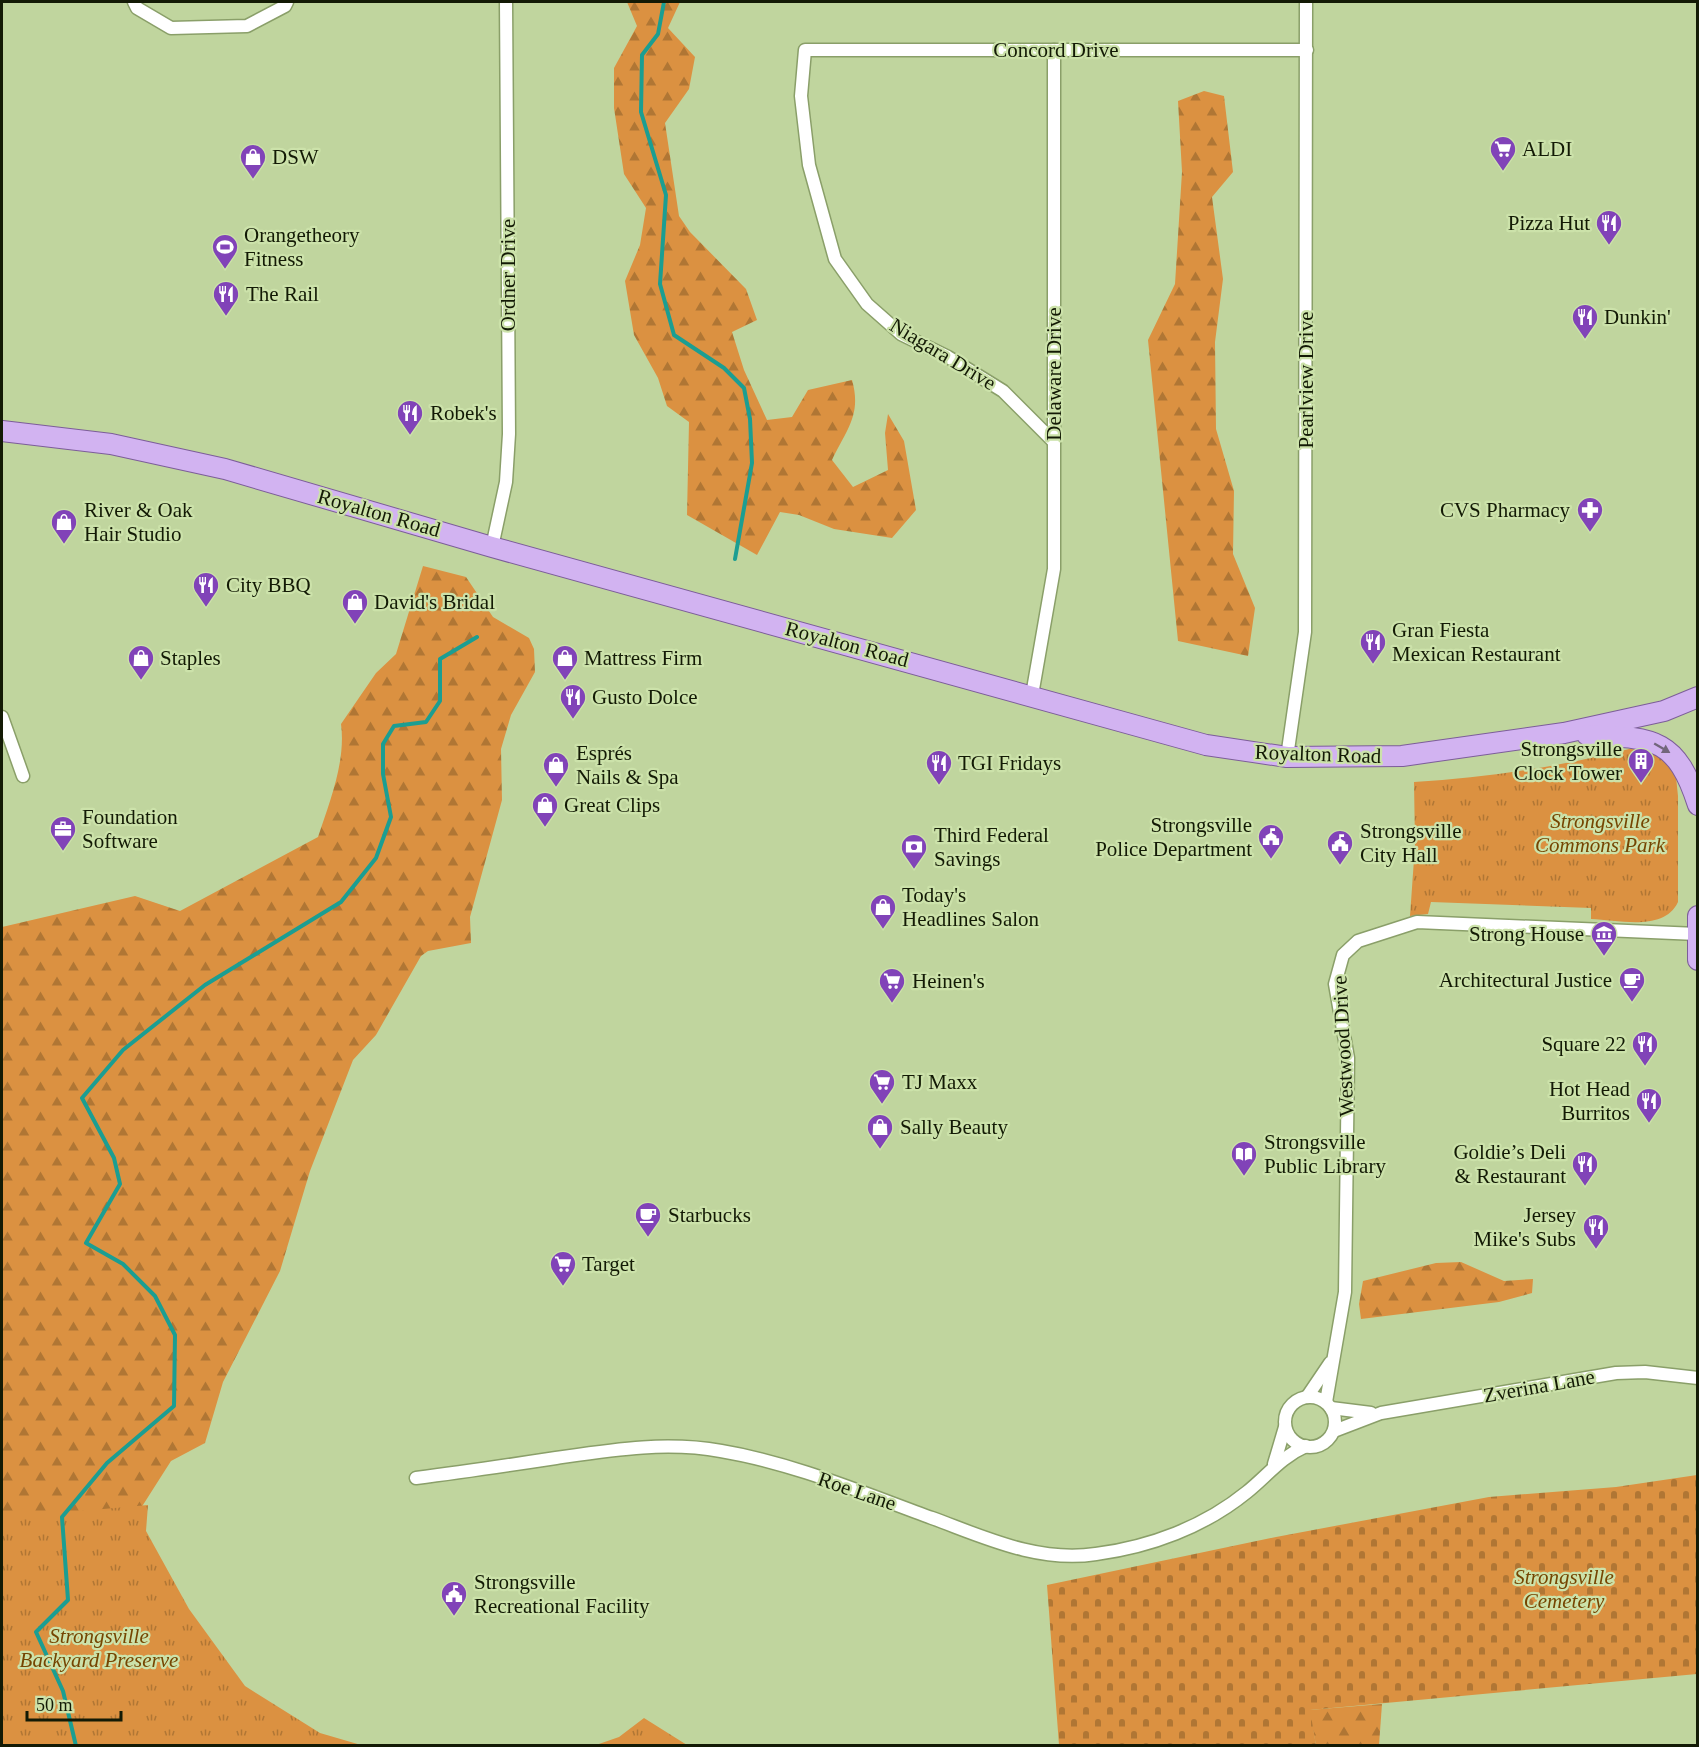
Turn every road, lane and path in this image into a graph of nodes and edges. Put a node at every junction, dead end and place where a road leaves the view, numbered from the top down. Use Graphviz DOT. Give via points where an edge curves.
graph roads {
  1 [pos="134,2"];
  2 [pos="287,2"];
  3 [pos="506,2"];
  4 [pos="1306,2"];
  5 [pos="805,50"];
  6 [pos="1054,50"];
  7 [pos="1307,50"];
  8 [pos="2,431"];
  9 [pos="1054,442"];
  10 [pos="492,547"];
  11 [pos="1032,695"];
  12 [pos="1698,697"];
  13 [pos="2,717"];
  14 [pos="1564,734"];
  15 [pos="1287,757"];
  16 [pos="23,776"];
  17 [pos="1698,805"];
  18 [pos="1698,916"];
  19 [pos="1697,933"];
  20 [pos="1698,960"];
  21 [pos="1333,1356"];
  22 [pos="1698,1378"];
  23 [pos="1307,1397"];
  24 [pos="1329,1405"];
  25 [pos="1382,1413"];
  26 [pos="1285,1426"];
  27 [pos="1334,1431"];
  28 [pos="1306,1446"];
  29 [pos="1272,1468"];
  30 [pos="416,1478"];
  1 -- 2 [label="street" via="137,8 171,28 247,26"];
  3 -- 10 [label="street, Ordner Drive" via="509,434 506,482"];
  4 -- 7 [label="street, Pearlview Drive"];
  5 -- 6 [label="street, Concord Drive"];
  5 -- 9 [label="street, Niagara Drive" via="801,96 809,165 835,259 867,304 902,334 1003,391"];
  6 -- 7 [label="street, Concord Drive"];
  6 -- 9 [label="street, Delaware Drive"];
  7 -- 15 [label="street, Pearlview Drive" via="1305,632"];
  8 -- 10 [label="main road, Royalton Road" via="111,444 225,469"];
  9 -- 11 [label="street, Delaware Drive" via="1054,569"];
  10 -- 11 [label="main road, Royalton Road"];
  11 -- 15 [label="main road, Royalton Road" via="1206,745"];
  12 -- 14 [label="main road, Royalton Road" via="1664,711"];
  13 -- 16 [label="street"];
  14 -- 15 [label="main road, Royalton Road" via="1402,756"];
  14 -- 17 [label="main road, one-way" via="1660,745 1684,767"];
  18 -- 19 [label="main road"];
  19 -- 20 [label="main road"];
  19 -- 21 [label="street, Westwood Drive" via="1417,922 1373,935 1349,948 1339,963 1335,984 1348,1058 1345,1292"];
  21 -- 23 [label="street, Westwood Drive"];
  21 -- 24 [label="street, Westwood Drive"];
  22 -- 25 [label="street, Zverina Lane" via="1616,1373"];
  23 -- 24 [label="street" via="1319,1398"];
  23 -- 26 [label="street" via="1291,1404"];
  24 -- 25 [label="street, Zverina Lane"];
  24 -- 27 [label="street" via="1335,1418"];
  25 -- 27 [label="street, Zverina Lane"];
  26 -- 28 [label="street" via="1294,1441"];
  26 -- 29 [label="street, Roe Lane"];
  27 -- 28 [label="street" via="1324,1443"];
  28 -- 29 [label="street, Roe Lane"];
  29 -- 30 [label="street, Roe Lane" via="1248,1492 1202,1522 1146,1543 1074,1556 1035,1553 1006,1545 764,1460 682,1446 632,1447"];
}
